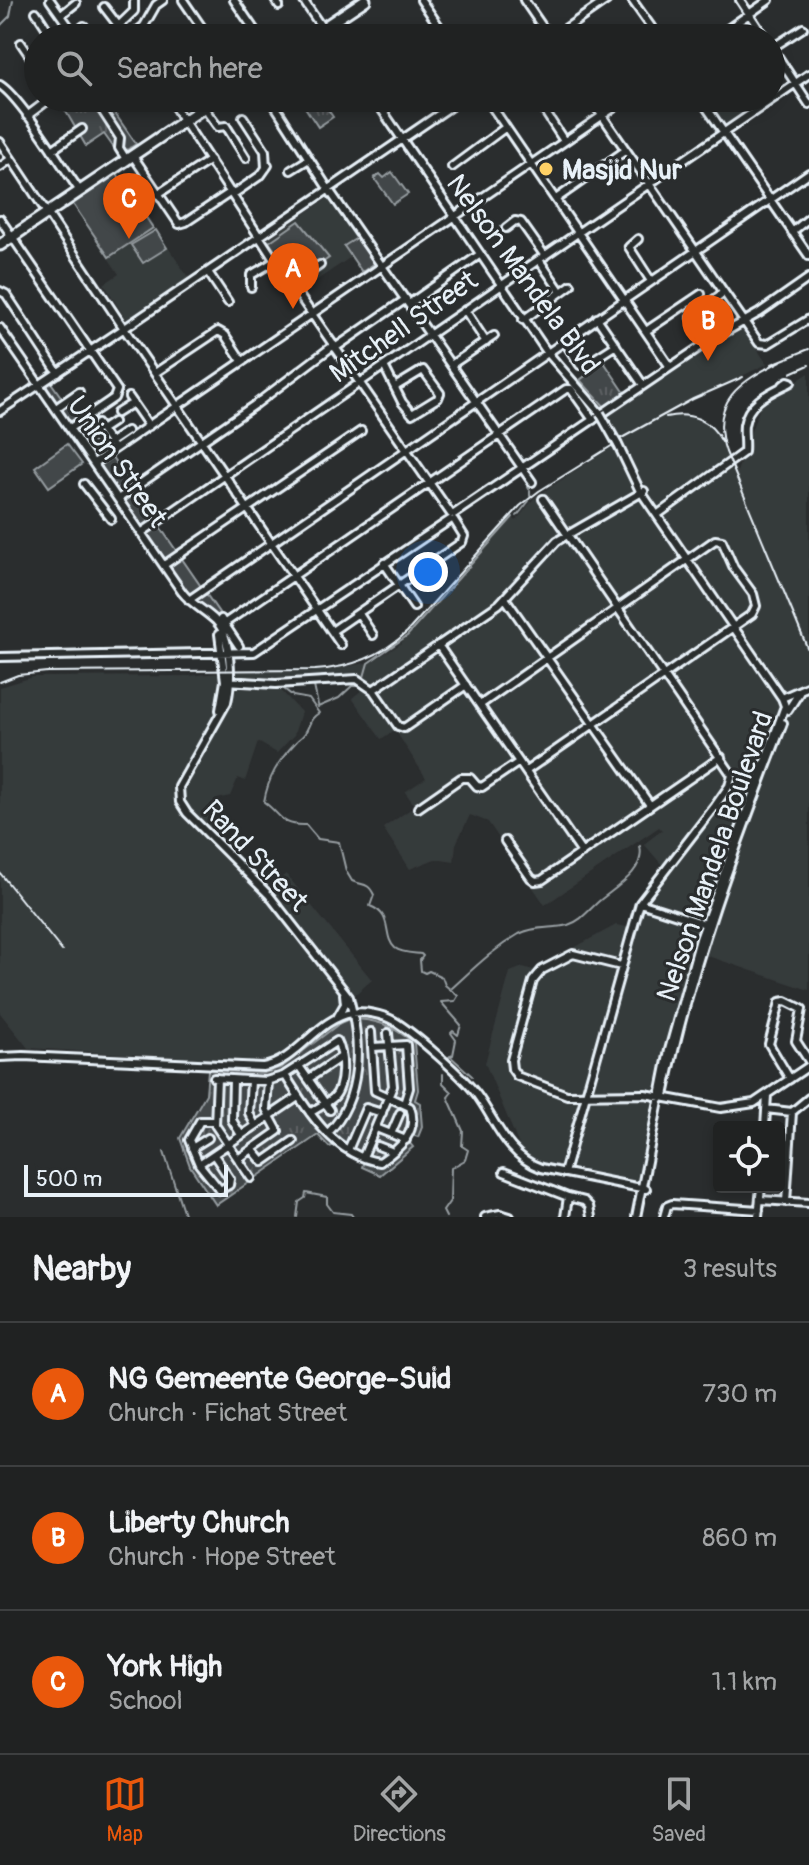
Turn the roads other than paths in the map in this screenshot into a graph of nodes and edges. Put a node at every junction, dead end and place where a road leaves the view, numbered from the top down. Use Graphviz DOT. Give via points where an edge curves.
graph roads {
  1 [pos="50,0"];
  2 [pos="134,0"];
  3 [pos="163,0"];
  4 [pos="183,0"];
  5 [pos="234,0"];
  6 [pos="303,0"];
  7 [pos="358,0"];
  8 [pos="365,0"];
  9 [pos="421,0"];
  10 [pos="524,0"];
  11 [pos="607,0"];
  12 [pos="632,0"];
  13 [pos="740,0"];
  14 [pos="769,0"];
  15 [pos="76,3"];
  16 [pos="104,7"];
  17 [pos="36,12"];
  18 [pos="750,14"];
  19 [pos="61,15"];
  20 [pos="44,24"];
  21 [pos="67,24"];
  22 [pos="118,24"];
  23 [pos="120,24"];
  24 [pos="145,24"];
  25 [pos="199,24"];
  26 [pos="250,24"];
  27 [pos="321,24"];
  28 [pos="326,24"];
  29 [pos="326,24"];
  30 [pos="437,24"];
  31 [pos="541,24"];
  32 [pos="572,24"];
  33 [pos="649,24"];
  34 [pos="735,24"];
  35 [pos="756,24"];
  36 [pos="803,28"];
  37 [pos="785,39"];
  38 [pos="21,43"];
  39 [pos="24,47"];
  40 [pos="785,67"];
  41 [pos="809,74"];
  42 [pos="795,83"];
  43 [pos="0,85"];
  44 [pos="785,90"];
  45 [pos="809,104"];
  46 [pos="32,112"];
  47 [pos="103,112"];
  48 [pos="179,112"];
  49 [pos="193,112"];
  50 [pos="197,112"];
  51 [pos="207,112"];
  52 [pos="279,112"];
  53 [pos="383,112"];
  54 [pos="443,112"];
  55 [pos="496,112"];
  56 [pos="545,112"];
  57 [pos="599,112"];
  58 [pos="608,112"];
  59 [pos="710,112"];
  60 [pos="754,112"];
  61 [pos="27,116"];
  62 [pos="602,116"];
  63 [pos="243,117"];
  64 [pos="184,119"];
  65 [pos="506,127"];
  66 [pos="82,129"];
  67 [pos="724,133"];
  68 [pos="401,141"];
  69 [pos="564,141"];
  70 [pos="0,142"];
  71 [pos="52,150"];
  72 [pos="626,150"];
  73 [pos="128,156"];
  74 [pos="246,158"];
  75 [pos="11,159"];
  76 [pos="309,159"];
  77 [pos="210,160"];
  78 [pos="531,163"];
  79 [pos="0,167"];
  80 [pos="452,167"];
  81 [pos="291,170"];
  82 [pos="809,173"];
  83 [pos="650,184"];
  84 [pos="78,189"];
  85 [pos="329,189"];
  86 [pos="158,194"];
  87 [pos="232,194"];
  88 [pos="556,199"];
  89 [pos="770,199"];
  90 [pos="47,210"];
  91 [pos="452,216"];
  92 [pos="809,218"];
  93 [pos="0,219"];
  94 [pos="506,228"];
  95 [pos="579,232"];
  96 [pos="792,232"];
  97 [pos="12,234"];
  98 [pos="259,236"];
  99 [pos="638,239"];
  100 [pos="0,242"];
  101 [pos="696,252"];
  102 [pos="479,255"];
  103 [pos="809,256"];
  104 [pos="542,258"];
  105 [pos="275,261"];
  106 [pos="320,265"];
  107 [pos="382,265"];
  108 [pos="208,272"];
  109 [pos="809,278"];
  110 [pos="651,281"];
  111 [pos="292,285"];
  112 [pos="571,285"];
  113 [pos="500,286"];
  114 [pos="251,287"];
  115 [pos="0,291"];
  116 [pos="561,292"];
  117 [pos="724,292"];
  118 [pos="701,294"];
  119 [pos="625,299"];
  120 [pos="228,302"];
  121 [pos="408,302"];
  122 [pos="465,310"];
  123 [pos="311,314"];
  124 [pos="691,317"];
  125 [pos="597,318"];
  126 [pos="809,319"];
  127 [pos="523,320"];
  128 [pos="744,322"];
  129 [pos="0,328"];
  130 [pos="124,328"];
  131 [pos="646,331"];
  132 [pos="430,334"];
  133 [pos="494,336"];
  134 [pos="564,341"];
  135 [pos="486,342"];
  136 [pos="616,345"];
  137 [pos="334,346"];
  138 [pos="90,351"];
  139 [pos="547,352"];
  140 [pos="540,357"];
  141 [pos="242,361"];
  142 [pos="591,361"];
  143 [pos="451,365"];
  144 [pos="558,365"];
  145 [pos="580,365"];
  146 [pos="384,366"];
  147 [pos="670,367"];
  148 [pos="58,373"];
  149 [pos="155,373"];
  150 [pos="360,382"];
  151 [pos="40,385"];
  152 [pos="643,385"];
  153 [pos="783,385"];
  154 [pos="395,387"];
  155 [pos="79,392"];
  156 [pos="476,401"];
  157 [pos="177,406"];
  158 [pos="56,408"];
  159 [pos="0,411"];
  160 [pos="117,413"];
  161 [pos="593,420"];
  162 [pos="113,422"];
  163 [pos="149,426"];
  164 [pos="70,428"];
  165 [pos="127,431"];
  166 [pos="361,431"];
  167 [pos="499,435"];
  168 [pos="201,442"];
  169 [pos="112,446"];
  170 [pos="406,451"];
  171 [pos="94,463"];
  172 [pos="522,469"];
  173 [pos="224,476"];
  174 [pos="532,482"];
  175 [pos="84,484"];
  176 [pos="429,484"];
  177 [pos="643,492"];
  178 [pos="118,499"];
  179 [pos="543,499"];
  180 [pos="246,508"];
  181 [pos="658,514"];
  182 [pos="452,518"];
  183 [pos="111,519"];
  184 [pos="141,533"];
  185 [pos="567,534"];
  186 [pos="271,543"];
  187 [pos="689,559"];
  188 [pos="384,563"];
  189 [pos="164,565"];
  190 [pos="294,577"];
  191 [pos="400,585"];
  192 [pos="505,598"];
  193 [pos="189,600"];
  194 [pos="414,607"];
  195 [pos="619,608"];
  196 [pos="317,610"];
  197 [pos="359,614"];
  198 [pos="735,626"];
  199 [pos="332,631"];
  200 [pos="373,635"];
  201 [pos="341,645"];
  202 [pos="438,645"];
  203 [pos="239,646"];
  204 [pos="224,652"];
  205 [pos="0,657"];
  206 [pos="548,657"];
  207 [pos="665,675"];
  208 [pos="227,681"];
  209 [pos="466,685"];
  210 [pos="807,687"];
  211 [pos="373,690"];
  212 [pos="783,696"];
  213 [pos="480,705"];
  214 [pos="788,710"];
  215 [pos="594,724"];
  216 [pos="772,746"];
  217 [pos="721,757"];
  218 [pos="519,762"];
  219 [pos="526,771"];
  220 [pos="650,805"];
  221 [pos="715,806"];
  222 [pos="418,808"];
  223 [pos="745,818"];
  224 [pos="505,841"];
  225 [pos="582,853"];
  226 [pos="640,903"];
  227 [pos="706,925"];
  228 [pos="621,966"];
  229 [pos="339,984"];
  230 [pos="353,1013"];
  231 [pos="805,1017"];
  232 [pos="333,1020"];
  233 [pos="371,1032"];
  234 [pos="388,1033"];
  235 [pos="389,1045"];
  236 [pos="373,1047"];
  237 [pos="0,1057"];
  238 [pos="341,1057"];
  239 [pos="809,1063"];
  240 [pos="299,1066"];
  241 [pos="322,1070"];
  242 [pos="285,1075"];
  243 [pos="308,1079"];
  244 [pos="329,1079"];
  245 [pos="790,1079"];
  246 [pos="233,1080"];
  247 [pos="251,1081"];
  248 [pos="268,1081"];
  249 [pos="767,1095"];
  250 [pos="584,1096"];
  251 [pos="298,1097"];
  252 [pos="662,1097"];
  253 [pos="389,1098"];
  254 [pos="809,1098"];
  255 [pos="325,1103"];
  256 [pos="404,1104"];
  257 [pos="766,1109"];
  258 [pos="330,1110"];
  259 [pos="792,1112"];
  260 [pos="310,1113"];
  261 [pos="382,1113"];
  262 [pos="400,1113"];
  263 [pos="270,1116"];
  264 [pos="214,1121"];
  265 [pos="765,1121"];
  266 [pos="255,1125"];
  267 [pos="376,1128"];
  268 [pos="328,1133"];
  269 [pos="391,1134"];
  270 [pos="241,1135"];
  271 [pos="208,1138"];
  272 [pos="406,1140"];
  273 [pos="293,1141"];
  274 [pos="227,1145"];
  275 [pos="378,1146"];
  276 [pos="192,1148"];
  277 [pos="252,1149"];
  278 [pos="348,1150"];
  279 [pos="393,1152"];
  280 [pos="214,1155"];
  281 [pos="363,1157"];
  282 [pos="238,1159"];
  283 [pos="199,1164"];
  284 [pos="530,1164"];
  285 [pos="504,1172"];
  286 [pos="564,1173"];
  287 [pos="251,1178"];
  288 [pos="523,1180"];
  289 [pos="644,1189"];
  290 [pos="761,1193"];
  291 [pos="568,1197"];
  292 [pos="760,1200"];
  293 [pos="786,1202"];
  294 [pos="809,1203"];
  295 [pos="759,1214"];
  296 [pos="485,1217"];
  297 [pos="510,1217"];
  298 [pos="565,1217"];
  299 [pos="591,1217"];
  300 [pos="638,1217"];
  301 [pos="664,1217"];
  1 -- 19 [label="street"];
  2 -- 23 [label="street" via="134,11"];
  3 -- 24 [label="street"];
  4 -- 25 [label="street"];
  5 -- 26 [label="street"];
  6 -- 27 [label="street"];
  7 -- 28 [label="main road"];
  8 -- 29 [label="main road"];
  9 -- 30 [label="street"];
  10 -- 31 [label="street"];
  11 -- 32 [label="street"];
  12 -- 33 [label="street"];
  13 -- 18 [label="street"];
  14 -- 18 [label="street"];
  15 -- 19 [label="street"];
  16 -- 22 [label="street"];
  17 -- 20 [label="street"];
  18 -- 34 [label="street"];
  18 -- 35 [label="street"];
  19 -- 21 [label="street"];
  36 -- 37 [label="street"];
  38 -- 39 [label="street"];
  40 -- 42 [label="street"];
  41 -- 42 [label="street, Mitchell Street"];
  42 -- 44 [label="street, Mitchell Street"];
  42 -- 45 [label="street"];
  43 -- 61 [label="street"];
  46 -- 61 [label="street"];
  47 -- 73 [label="street"];
  48 -- 64 [label="street"];
  49 -- 64 [label="main road"];
  50 -- 64 [label="main road"];
  51 -- 74 [label="street" via="218,127 226,126"];
  52 -- 76 [label="street"];
  53 -- 68 [label="street, Nelson Mandela Blvd"];
  54 -- 68 [label="street"];
  55 -- 65 [label="street"];
  56 -- 69 [label="street"];
  57 -- 62 [label="street"];
  58 -- 62 [label="street"];
  59 -- 67 [label="street"];
  60 -- 67 [label="street, Mitchell Street"];
  61 -- 71 [label="street"];
  62 -- 69 [label="street"];
  62 -- 72 [label="street"];
  63 -- 87 [label="street" via="265,151 267,167"];
  64 -- 73 [label="main road"];
  64 -- 77 [label="street"];
  65 -- 78 [label="street"];
  65 -- 80 [label="street"];
  66 -- 71 [label="street"];
  67 -- 83 [label="street, Mitchell Street"];
  67 -- 89 [label="street"];
  68 -- 85 [label="street"];
  68 -- 91 [label="street, Nelson Mandela Blvd"];
  69 -- 78 [label="street"];
  70 -- 75 [label="street"];
  71 -- 84 [label="street"];
  72 -- 83 [label="street"];
  72 -- 88 [label="street"];
  73 -- 84 [label="main road"];
  73 -- 86 [label="street"];
  75 -- 79 [label="street"];
  75 -- 90 [label="street"];
  76 -- 81 [label="street"];
  76 -- 85 [label="street"];
  77 -- 86 [label="street"];
  77 -- 87 [label="street"];
  78 -- 88 [label="street"];
  78 -- 91 [label="street"];
  82 -- 89 [label="street"];
  83 -- 95 [label="street, Mitchell Street"];
  83 -- 101 [label="street"];
  84 -- 90 [label="main road"];
  85 -- 98 [label="street"];
  85 -- 107 [label="street"];
  86 -- 87 [label="street" via="180,224"];
  87 -- 98 [label="street"];
  88 -- 95 [label="street"];
  89 -- 96 [label="street"];
  89 -- 101 [label="street"];
  90 -- 97 [label="main road"];
  90 -- 130 [label="street"];
  91 -- 102 [label="street, Nelson Mandela Blvd"];
  91 -- 107 [label="street"];
  92 -- 96 [label="street"];
  93 -- 97 [label="street"];
  94 -- 104 [label="street" via="521,222"];
  95 -- 104 [label="street, Mitchell Street"];
  95 -- 119 [label="street"];
  96 -- 103 [label="street"];
  97 -- 100 [label="main road"];
  97 -- 138 [label="street"];
  98 -- 105 [label="street"];
  98 -- 108 [label="street"];
  99 -- 110 [label="street" via="629,247"];
  101 -- 110 [label="street"];
  101 -- 117 [label="street"];
  102 -- 113 [label="street, Nelson Mandela Blvd"];
  102 -- 121 [label="street"];
  104 -- 113 [label="street, Mitchell Street"];
  104 -- 116 [label="street"];
  105 -- 111 [label="street"];
  105 -- 114 [label="street" via="251,275"];
  106 -- 111 [label="street"];
  107 -- 121 [label="street"];
  107 -- 123 [label="street"];
  108 -- 120 [label="street"];
  108 -- 130 [label="street"];
  109 -- 128 [label="street"];
  110 -- 119 [label="street"];
  111 -- 123 [label="street"];
  112 -- 116 [label="street"];
  113 -- 122 [label="street, Mitchell Street"];
  113 -- 127 [label="street, Nelson Mandela Blvd"];
  115 -- 148 [label="street"];
  116 -- 127 [label="street"];
  117 -- 124 [label="street"];
  117 -- 128 [label="street"];
  118 -- 131 [label="street"];
  119 -- 125 [label="street"];
  119 -- 131 [label="street"];
  121 -- 132 [label="street"];
  121 -- 137 [label="street"];
  122 -- 132 [label="street, Mitchell Street"];
  122 -- 135 [label="street"];
  123 -- 137 [label="street"];
  123 -- 141 [label="street"];
  125 -- 134 [label="street"];
  125 -- 136 [label="street"];
  126 -- 128 [label="street" via="764,345"];
  127 -- 139 [label="street, Nelson Mandela Blvd"];
  128 -- 147 [label="street"];
  129 -- 151 [label="street, Union Street"];
  130 -- 138 [label="street"];
  130 -- 149 [label="street"];
  131 -- 147 [label="street"];
  132 -- 143 [label="street"];
  132 -- 146 [label="street, Mitchell Street"];
  133 -- 135 [label="street"];
  134 -- 139 [label="street"];
  134 -- 145 [label="street"];
  135 -- 143 [label="street"];
  136 -- 142 [label="street"];
  136 -- 152 [label="street"];
  137 -- 150 [label="street"];
  137 -- 168 [label="street"];
  138 -- 148 [label="street"];
  138 -- 164 [label="street" via="117,393"];
  139 -- 140 [label="street"];
  139 -- 144 [label="street, Nelson Mandela Blvd"];
  140 -- 144 [label="street"];
  140 -- 156 [label="street"];
  141 -- 149 [label="street" via="218,331"];
  141 -- 157 [label="street"];
  143 -- 156 [label="street"];
  144 -- 177 [label="street, Nelson Mandela Blvd, bridge" via="600,413"];
  146 -- 150 [label="street, Mitchell Street"];
  146 -- 154 [label="street"];
  147 -- 152 [label="street"];
  148 -- 151 [label="street"];
  149 -- 157 [label="street"];
  150 -- 170 [label="street"];
  150 -- 173 [label="street, Mitchell Street"];
  151 -- 158 [label="street, Union Street"];
  151 -- 159 [label="street"];
  152 -- 161 [label="street"];
  153 -- 181 [label="street" via="754,405 744,424 745,450"];
  154 -- 154 [label="street" via="412,414 440,393 423,370"];
  155 -- 158 [label="street"];
  156 -- 167 [label="street"];
  156 -- 170 [label="street"];
  157 -- 163 [label="street"];
  157 -- 168 [label="street"];
  158 -- 164 [label="street, Union Street"];
  160 -- 163 [label="street" via="131,400"];
  161 -- 167 [label="street" via="568,388"];
  161 -- 172 [label="street"];
  162 -- 169 [label="street" via="99,427"];
  163 -- 169 [label="street"];
  164 -- 171 [label="street, Union Street"];
  165 -- 169 [label="street"];
  166 -- 180 [label="street"];
  167 -- 172 [label="street"];
  167 -- 176 [label="street"];
  168 -- 173 [label="street"];
  168 -- 178 [label="street"];
  169 -- 171 [label="street"];
  170 -- 176 [label="street"];
  170 -- 186 [label="street"];
  171 -- 178 [label="street, Union Street"];
  172 -- 174 [label="street"];
  172 -- 182 [label="street"];
  173 -- 180 [label="street"];
  173 -- 184 [label="street, Mitchell Street"];
  175 -- 183 [label="street"];
  176 -- 182 [label="street"];
  176 -- 190 [label="street"];
  177 -- 181 [label="street, Nelson Mandela Blvd"];
  177 -- 185 [label="street"];
  178 -- 184 [label="street, Union Street"];
  179 -- 185 [label="street"];
  180 -- 186 [label="street"];
  180 -- 189 [label="street"];
  181 -- 187 [label="street, Nelson Mandela Blvd"];
  182 -- 188 [label="street"];
  182 -- 191 [label="street" via="464,538"];
  184 -- 189 [label="street, Union Street"];
  185 -- 192 [label="street"];
  185 -- 195 [label="street"];
  186 -- 190 [label="street"];
  186 -- 193 [label="street"];
  187 -- 195 [label="street"];
  187 -- 198 [label="street, Nelson Mandela Blvd"];
  187 -- 198 [label="street" via="715,540 722,541 756,606"];
  188 -- 191 [label="street"];
  188 -- 196 [label="street"];
  189 -- 193 [label="street, Union Street"];
  190 -- 196 [label="street"];
  190 -- 203 [label="street" via="223,621"];
  191 -- 194 [label="street"];
  191 -- 197 [label="street"];
  192 -- 202 [label="street"];
  192 -- 206 [label="street"];
  193 -- 204 [label="street, Union Street" via="218,631"];
  195 -- 206 [label="street"];
  195 -- 207 [label="street"];
  196 -- 199 [label="street"];
  196 -- 204 [label="street" via="259,650"];
  197 -- 199 [label="street"];
  197 -- 200 [label="street"];
  198 -- 207 [label="street"];
  198 -- 212 [label="street, Nelson Mandela Blvd"];
  199 -- 201 [label="street"];
  202 -- 209 [label="street"];
  202 -- 211 [label="street"];
  204 -- 205 [label="street"];
  204 -- 208 [label="street, Union Street"];
  206 -- 213 [label="street"];
  206 -- 215 [label="street"];
  207 -- 215 [label="street"];
  207 -- 217 [label="street"];
  208 -- 211 [label="street" via="276,684 353,678"];
  208 -- 229 [label="street, Rand Street" via="227,702 181,782 182,808 269,895"];
  209 -- 211 [label="street" via="407,727 398,726"];
  209 -- 213 [label="street"];
  210 -- 212 [label="street"];
  210 -- 214 [label="street"];
  212 -- 214 [label="street, Nelson Mandela Boulevard"];
  212 -- 216 [label="street, Nelson Mandela Boulevard"];
  213 -- 218 [label="street"];
  214 -- 216 [label="street, Nelson Mandela Boulevard"];
  215 -- 219 [label="street"];
  215 -- 220 [label="street"];
  216 -- 223 [label="street, Nelson Mandela Boulevard"];
  217 -- 220 [label="street"];
  217 -- 221 [label="street" via="732,775"];
  218 -- 219 [label="street"];
  218 -- 222 [label="street" via="482,787 461,778"];
  219 -- 225 [label="street"];
  220 -- 225 [label="street"];
  221 -- 223 [label="street"];
  221 -- 226 [label="street"];
  223 -- 227 [label="street, Nelson Mandela Boulevard"];
  224 -- 225 [label="street" via="535,881"];
  226 -- 227 [label="street"];
  226 -- 228 [label="street"];
  227 -- 252 [label="street, Nelson Mandela Boulevard" via="675,1025"];
  228 -- 250 [label="street"];
  228 -- 250 [label="street" via="577,953 542,970 533,981 518,1033 511,1060 517,1076"];
  229 -- 230 [label="street, Rand Street"];
  229 -- 232 [label="street" via="345,1004"];
  230 -- 232 [label="street"];
  230 -- 268 [label="street" via="355,1082 345,1112"];
  230 -- 284 [label="street" via="384,1017 405,1030 472,1089 509,1145"];
  231 -- 239 [label="street" via="796,1041"];
  231 -- 245 [label="street" via="801,1007 780,1002 771,1052"];
  232 -- 237 [label="street" via="277,1063 263,1067"];
  233 -- 236 [label="street"];
  234 -- 235 [label="street"];
  235 -- 236 [label="street"];
  235 -- 253 [label="street"];
  235 -- 256 [label="street" via="406,1047 409,1088"];
  236 -- 253 [label="street" via="374,1089"];
  238 -- 240 [label="street" via="336,1041"];
  238 -- 241 [label="street"];
  238 -- 255 [label="street" via="337,1092"];
  239 -- 245 [label="street"];
  240 -- 242 [label="street"];
  240 -- 243 [label="street"];
  241 -- 243 [label="street"];
  241 -- 244 [label="street"];
  242 -- 248 [label="street"];
  242 -- 251 [label="street"];
  243 -- 255 [label="street"];
  245 -- 249 [label="street"];
  246 -- 247 [label="street"];
  246 -- 264 [label="street" via="215,1078"];
  246 -- 270 [label="street" via="232,1120"];
  247 -- 248 [label="street"];
  247 -- 266 [label="street" via="249,1113"];
  248 -- 263 [label="street"];
  249 -- 252 [label="street" via="746,1106 721,1108"];
  249 -- 257 [label="street"];
  250 -- 252 [label="street"];
  250 -- 286 [label="street"];
  251 -- 260 [label="street"];
  251 -- 263 [label="street"];
  252 -- 289 [label="street, Nelson Mandela Boulevard"];
  253 -- 256 [label="street"];
  253 -- 261 [label="street"];
  254 -- 259 [label="street"];
  255 -- 258 [label="street"];
  255 -- 260 [label="street"];
  256 -- 272 [label="street" via="411,1108 413,1123"];
  257 -- 259 [label="street"];
  257 -- 265 [label="street"];
  259 -- 293 [label="street"];
  260 -- 268 [label="street"];
  261 -- 267 [label="street"];
  261 -- 278 [label="street" via="366,1108"];
  262 -- 269 [label="street"];
  263 -- 266 [label="street"];
  263 -- 277 [label="street" via="278,1131"];
  264 -- 274 [label="street"];
  264 -- 276 [label="street" via="198,1123 189,1138"];
  266 -- 270 [label="street"];
  267 -- 269 [label="street"];
  267 -- 281 [label="street"];
  268 -- 278 [label="street"];
  269 -- 272 [label="street"];
  270 -- 274 [label="street"];
  271 -- 276 [label="street"];
  272 -- 279 [label="street"];
  273 -- 277 [label="street" via="263,1162"];
  274 -- 280 [label="street"];
  274 -- 282 [label="street"];
  275 -- 279 [label="street"];
  276 -- 283 [label="street"];
  277 -- 282 [label="street"];
  278 -- 281 [label="street"];
  279 -- 281 [label="street" via="378,1163"];
  280 -- 283 [label="street"];
  280 -- 283 [label="street" via="231,1181 217,1193"];
  282 -- 287 [label="street"];
  284 -- 286 [label="street"];
  284 -- 288 [label="street"];
  285 -- 288 [label="street"];
  286 -- 289 [label="street"];
  288 -- 291 [label="street"];
  289 -- 300 [label="street, Nelson Mandela Boulevard"];
  290 -- 292 [label="street"];
  291 -- 298 [label="street"];
  291 -- 299 [label="street" via="586,1202"];
  292 -- 293 [label="street"];
  292 -- 295 [label="street"];
  293 -- 294 [label="street"];
  295 -- 301 [label="street" via="672,1204"];
  296 -- 297 [label="street"];
}
